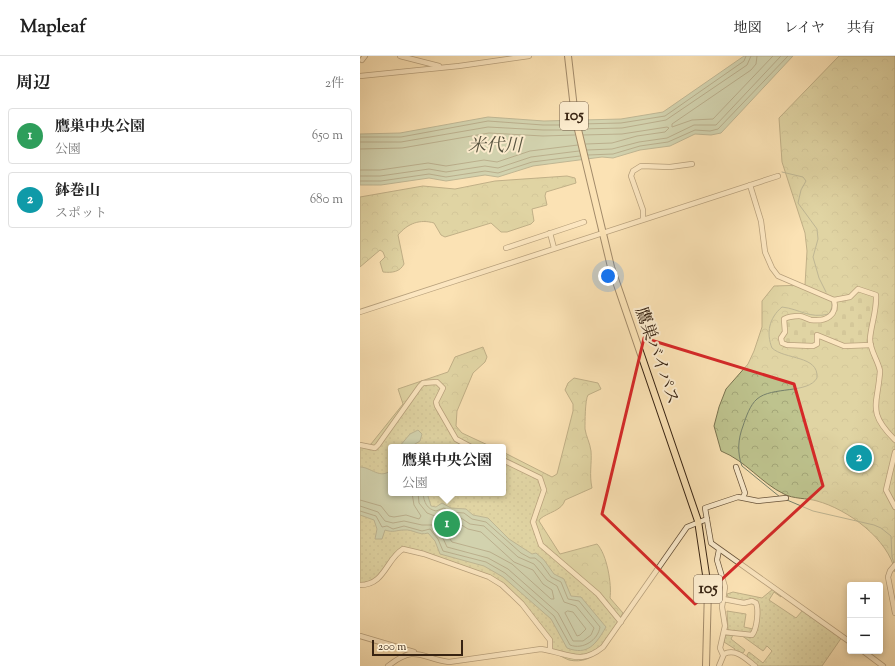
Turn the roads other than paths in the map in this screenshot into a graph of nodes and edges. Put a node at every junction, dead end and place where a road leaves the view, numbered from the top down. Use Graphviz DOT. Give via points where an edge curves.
graph roads {
  1 [pos="400,56"];
  2 [pos="529,56"];
  3 [pos="568,56"];
  4 [pos="411,57"];
  5 [pos="442,67"];
  6 [pos="360,76"];
  7 [pos="692,164"];
  8 [pos="778,176"];
  9 [pos="750,185"];
  10 [pos="643,219"];
  11 [pos="584,222"];
  12 [pos="550,233"];
  13 [pos="602,233"];
  14 [pos="506,248"];
  15 [pos="554,248"];
  16 [pos="834,300"];
  17 [pos="360,312"];
  18 [pos="871,345"];
  19 [pos="895,440"];
  20 [pos="465,444"];
  21 [pos="360,445"];
  22 [pos="895,452"];
  23 [pos="506,461"];
  24 [pos="736,467"];
  25 [pos="743,497"];
  26 [pos="786,498"];
  27 [pos="895,507"];
  28 [pos="707,519"];
  29 [pos="698,521"];
  30 [pos="719,550"];
  31 [pos="894,566"];
  32 [pos="360,585"];
  33 [pos="723,599"];
  34 [pos="895,613"];
  35 [pos="621,622"];
  36 [pos="724,632"];
  37 [pos="360,636"];
  38 [pos="847,640"];
  39 [pos="550,650"];
  40 [pos="419,653"];
  41 [pos="867,654"];
  42 [pos="723,655"];
  43 [pos="388,666"];
  44 [pos="706,666"];
  45 [pos="718,666"];
  46 [pos="755,666"];
  47 [pos="884,666"];
  1 -- 4 [label="street"];
  2 -- 5 [label="street"];
  3 -- 13 [label="highway, 鷹巣バイパス / 105" via="574,116"];
  4 -- 5 [label="street"];
  5 -- 6 [label="street"];
  7 -- 10 [label="street" via="670,167 641,166 633,171 631,176 643,210"];
  8 -- 9 [label="street"];
  9 -- 10 [label="street"];
  9 -- 16 [label="street" via="761,221 765,252 772,268 778,276"];
  10 -- 13 [label="street"];
  11 -- 12 [label="street"];
  12 -- 14 [label="street"];
  12 -- 15 [label="street"];
  13 -- 15 [label="street"];
  13 -- 29 [label="highway, 鷹巣バイパス / 105"];
  15 -- 17 [label="street"];
  16 -- 18 [label="street" via="850,297 858,289 876,296"];
  16 -- 18 [label="street" via="835,310 825,319 811,320 800,316 784,319 785,332 781,338 782,343 813,346 816,344 817,335 844,346"];
  18 -- 19 [label="street" via="880,371 875,401 876,413"];
  20 -- 21 [label="street" via="456,439 437,406 436,402 443,388 437,382 431,382 420,386 375,448"];
  22 -- 27 [label="street" via="886,490"];
  23 -- 35 [label="street" via="540,478 544,490 533,522 541,545 590,586"];
  24 -- 25 [label="street" via="745,494"];
  25 -- 26 [label="street" via="758,501"];
  25 -- 28 [label="street" via="705,508"];
  28 -- 29 [label="street"];
  28 -- 30 [label="street" via="711,543"];
  29 -- 35 [label="street" via="686,527"];
  29 -- 44 [label="highway, 鷹巣バイパス / 105" via="708,588"];
  30 -- 33 [label="street" via="717,560 725,587"];
  30 -- 38 [label="street"];
  31 -- 34 [label="street" via="888,577"];
  32 -- 39 [label="street" via="376,581 403,549 480,573 502,585 522,604 550,640"];
  33 -- 36 [label="street"];
  33 -- 36 [label="street" via="752,601 758,607 752,635"];
  35 -- 39 [label="street" via="591,660 569,660"];
  36 -- 42 [label="street" via="720,648"];
  37 -- 40 [label="street"];
  39 -- 40 [label="street" via="524,651 449,662"];
  40 -- 43 [label="street" via="409,654"];
  41 -- 47 [label="street"];
  42 -- 45 [label="street"];
  42 -- 46 [label="street" via="728,652 737,653"];
}
